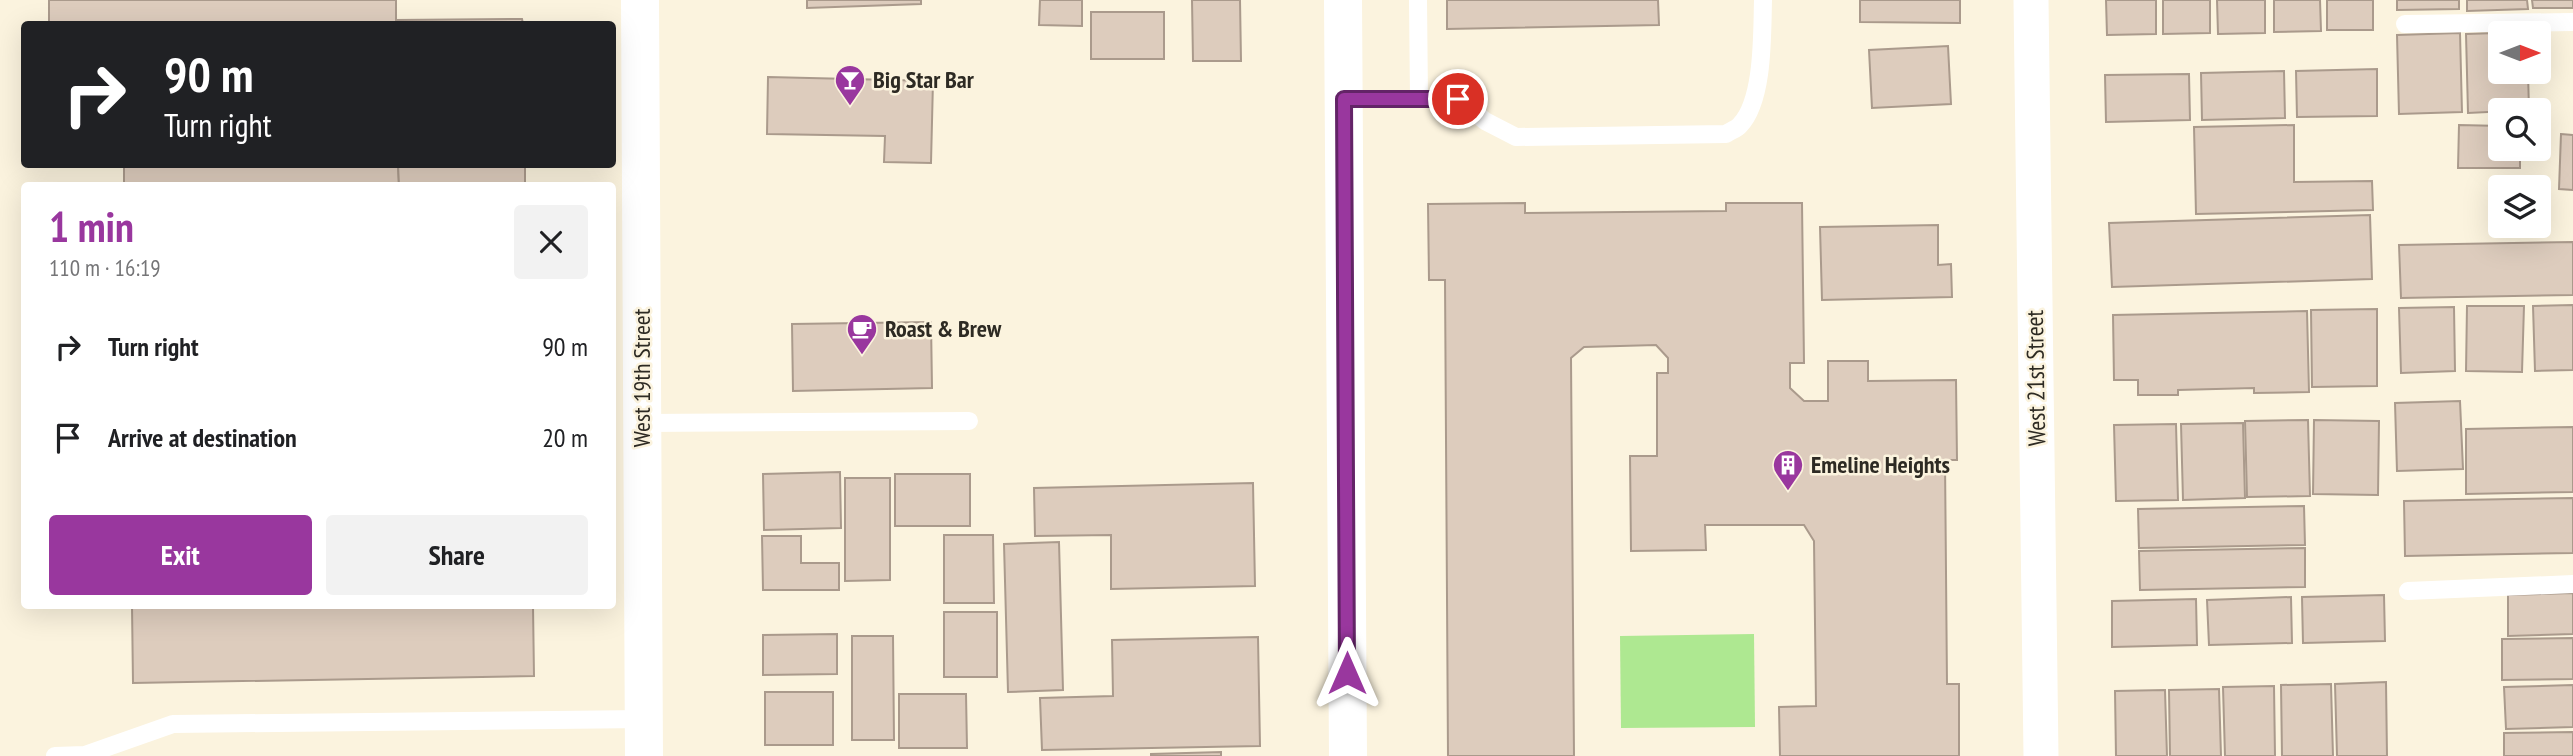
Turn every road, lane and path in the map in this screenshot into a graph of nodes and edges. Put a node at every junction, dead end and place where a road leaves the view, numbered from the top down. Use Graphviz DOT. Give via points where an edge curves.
graph roads {
  1 [pos="640,0"];
  2 [pos="1343,0"];
  3 [pos="1418,0"];
  4 [pos="1763,0"];
  5 [pos="2031,0"];
  6 [pos="2573,22"];
  7 [pos="2405,24"];
  8 [pos="1344,99"];
  9 [pos="1419,99"];
  10 [pos="969,421"];
  11 [pos="643,423"];
  12 [pos="2573,584"];
  13 [pos="2408,591"];
  14 [pos="644,738"];
  15 [pos="55,756"];
  16 [pos="1348,756"];
  17 [pos="2041,756"];
  1 -- 11 [label="main road, West 19th Street"];
  2 -- 8 [label="main road"];
  3 -- 9 [label="lane"];
  4 -- 9 [label="lane" via="1755,97 1740,125 1726,134 1516,136 1485,121 1458,99"];
  5 -- 17 [label="street, West 21st Street"];
  6 -- 7 [label="lane"];
  8 -- 9 [label="lane"];
  8 -- 16 [label="main road"];
  10 -- 11 [label="lane"];
  11 -- 14 [label="main road, West 19th Street"];
  12 -- 13 [label="lane"];
  14 -- 15 [label="lane" via="173,724 85,755"];
}
